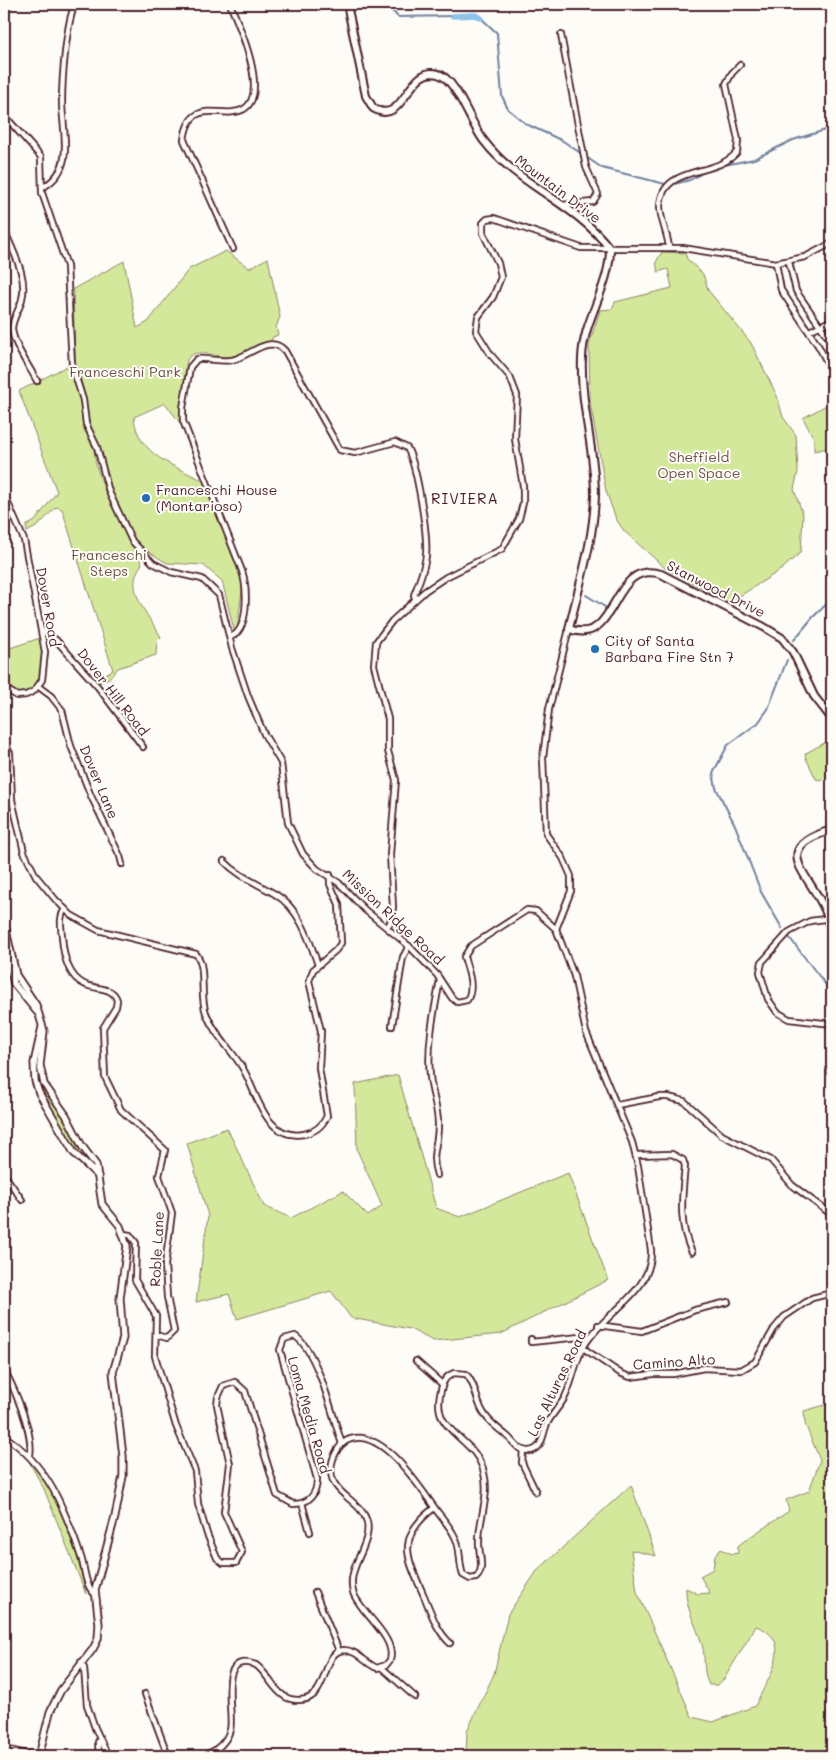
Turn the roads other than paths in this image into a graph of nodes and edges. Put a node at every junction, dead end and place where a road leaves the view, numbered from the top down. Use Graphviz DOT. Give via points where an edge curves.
graph roads {
  1 [pos="75,4"];
  2 [pos="230,4"];
  3 [pos="347,4"];
  4 [pos="561,35"];
  5 [pos="740,65"];
  6 [pos="4,115"];
  7 [pos="42,186"];
  8 [pos="562,205"];
  9 [pos="4,229"];
  10 [pos="832,243"];
  11 [pos="610,248"];
  12 [pos="669,248"];
  13 [pos="233,249"];
  14 [pos="789,262"];
  15 [pos="776,263"];
  16 [pos="832,320"];
  17 [pos="820,326"];
  18 [pos="809,331"];
  19 [pos="832,343"];
  20 [pos="832,372"];
  21 [pos="37,381"];
  22 [pos="4,494"];
  23 [pos="415,598"];
  24 [pos="569,629"];
  25 [pos="42,632"];
  26 [pos="230,637"];
  27 [pos="39,687"];
  28 [pos="4,688"];
  29 [pos="832,719"];
  30 [pos="4,743"];
  31 [pos="143,747"];
  32 [pos="832,830"];
  33 [pos="224,861"];
  34 [pos="122,864"];
  35 [pos="330,875"];
  36 [pos="65,909"];
  37 [pos="830,918"];
  38 [pos="4,921"];
  39 [pos="387,927"];
  40 [pos="556,929"];
  41 [pos="4,946"];
  42 [pos="409,946"];
  43 [pos="832,956"];
  44 [pos="6,965"];
  45 [pos="318,965"];
  46 [pos="440,980"];
  47 [pos="39,1013"];
  48 [pos="42,1022"];
  49 [pos="832,1024"];
  50 [pos="392,1026"];
  51 [pos="617,1105"];
  52 [pos="636,1155"];
  53 [pos="4,1174"];
  54 [pos="437,1175"];
  55 [pos="98,1176"];
  56 [pos="22,1200"];
  57 [pos="832,1215"];
  58 [pos="124,1234"];
  59 [pos="692,1252"];
  60 [pos="832,1293"];
  61 [pos="728,1302"];
  62 [pos="598,1326"];
  63 [pos="156,1335"];
  64 [pos="590,1336"];
  65 [pos="531,1338"];
  66 [pos="583,1348"];
  67 [pos="416,1361"];
  68 [pos="4,1369"];
  69 [pos="442,1384"];
  70 [pos="4,1436"];
  71 [pos="342,1444"];
  72 [pos="523,1450"];
  73 [pos="30,1455"];
  74 [pos="536,1492"];
  75 [pos="302,1503"];
  76 [pos="434,1508"];
  77 [pos="310,1532"];
  78 [pos="315,1592"];
  79 [pos="94,1593"];
  80 [pos="450,1643"];
  81 [pos="339,1651"];
  82 [pos="82,1662"];
  83 [pos="381,1668"];
  84 [pos="145,1694"];
  85 [pos="415,1697"];
  86 [pos="100,1739"];
  87 [pos="4,1749"];
  88 [pos="33,1756"];
  89 [pos="39,1756"];
  90 [pos="99,1756"];
  91 [pos="108,1756"];
  92 [pos="168,1756"];
  93 [pos="203,1756"];
  1 -- 7 [label="street" via="69,19 62,100 65,156 54,180"];
  2 -- 13 [label="street" via="251,63 253,85 250,102 241,110 199,114 190,122 184,140"];
  3 -- 8 [label="main road, Mountain Drive" via="370,106 388,112 400,104 421,76 443,75 452,82 475,129 496,157 514,174"];
  4 -- 8 [label="street" via="586,167 598,194 596,200 590,202"];
  5 -- 12 [label="street" via="726,84 738,140 737,152 717,165 674,179 664,190 660,208"];
  6 -- 7 [label="street, Mission Ridge Road" via="41,157"];
  7 -- 26 [label="street, Mission Ridge Road" via="67,266 72,365 83,400 86,424 97,447 109,492 132,540 145,557 161,568 202,579 215,588 222,602"];
  8 -- 11 [label="main road, Mountain Drive"];
  9 -- 21 [label="street" via="23,287 13,334"];
  10 -- 14 [label="street"];
  11 -- 12 [label="street"];
  11 -- 23 [label="street" via="581,248 494,218 483,223 483,233 496,258 501,277 493,297 478,317 476,331 516,388 515,439 523,503 519,518 502,549 446,577"];
  11 -- 24 [label="main road" via="608,268 587,331 582,358 584,412 595,496 584,568"];
  12 -- 15 [label="street"];
  14 -- 15 [label="street"];
  14 -- 17 [label="street" via="796,291"];
  15 -- 18 [label="street" via="781,290"];
  16 -- 17 [label="street"];
  17 -- 18 [label="street"];
  17 -- 19 [label="street"];
  18 -- 20 [label="street"];
  22 -- 25 [label="street, Dover Road" via="24,540"];
  23 -- 26 [label="street" via="427,544 407,448 395,442 354,453 340,450 285,351 277,345 268,345 232,360 197,359 190,367 183,421 246,586 241,628"];
  23 -- 39 [label="street" via="379,636 374,652 374,665 388,719 388,751 396,780 390,854 393,906"];
  24 -- 29 [label="main road, Stanwood Drive" via="582,633 594,629 631,578 645,572 661,574 782,638 795,655 814,696"];
  24 -- 40 [label="street" via="549,709 543,758 546,834 571,876 571,891"];
  25 -- 27 [label="street, Dover Road" via="45,652"];
  25 -- 31 [label="street, Dover Hill Road" via="56,640 98,687"];
  26 -- 35 [label="street, Mission Ridge Road" via="256,716 282,764 286,811 292,834 310,862"];
  27 -- 28 [label="street" via="23,696 15,696"];
  27 -- 34 [label="street, Dover Lane" via="62,710 71,746"];
  30 -- 36 [label="street" via="10,753 12,800 24,852 43,885"];
  32 -- 37 [label="main road" via="806,839 798,857 800,868"];
  33 -- 45 [label="street" via="238,874 281,898 295,911"];
  35 -- 39 [label="street, Mission Ridge Road"];
  35 -- 45 [label="street" via="330,884 338,901 342,940 336,950"];
  36 -- 45 [label="street" via="98,930 196,954 202,965 204,1005 216,1033 242,1067 265,1115 279,1128 292,1134 315,1130 327,1116 319,1068 322,1031 309,981"];
  36 -- 63 [label="street, Roble Lane" via="61,920 66,961 80,982 110,991 117,1000 103,1028 106,1080 121,1110 165,1150 159,1176 172,1213 165,1265 174,1331 167,1338"];
  37 -- 43 [label="main road"];
  37 -- 49 [label="street" via="810,922 789,932 765,957 760,972 768,999 789,1020"];
  38 -- 47 [label="street" via="14,971"];
  39 -- 42 [label="street, Mission Ridge Road"];
  40 -- 46 [label="street, Mission Ridge Road" via="536,912 527,910 468,948 464,957 471,991 469,997 464,1001 454,1000"];
  40 -- 51 [label="street, Las Alturas Road" via="572,970 586,1032"];
  41 -- 44 [label="street"];
  42 -- 46 [label="street, Mission Ridge Road"];
  42 -- 50 [label="street" via="403,957"];
  44 -- 47 [label="street" via="17,989"];
  46 -- 54 [label="street" via="429,1061 438,1120 433,1155"];
  47 -- 48 [label="street"];
  48 -- 55 [label="street" via="45,1037 40,1069 44,1086 66,1115 94,1162"];
  48 -- 55 [label="street" via="34,1062 37,1089 74,1153"];
  51 -- 52 [label="street, Las Alturas Road"];
  51 -- 57 [label="street" via="668,1096 684,1101 722,1135 771,1160 792,1185"];
  52 -- 59 [label="street" via="672,1154 683,1160 682,1208 687,1242"];
  52 -- 62 [label="street, Las Alturas Road" via="651,1250 650,1264 641,1285"];
  53 -- 56 [label="street"];
  55 -- 58 [label="street" via="102,1204"];
  58 -- 63 [label="street" via="130,1235 136,1243 135,1280 156,1316"];
  58 -- 79 [label="street" via="127,1252 120,1298 123,1338 112,1372 123,1478 114,1524"];
  60 -- 66 [label="street, Camino Alto" via="812,1298 784,1317 755,1362 741,1370 704,1368 630,1377"];
  61 -- 62 [label="street" via="695,1310 642,1331"];
  62 -- 64 [label="street, Las Alturas Road"];
  63 -- 75 [label="street" via="155,1356 176,1426 194,1471 203,1523 218,1558 223,1563 232,1564 239,1560 242,1552 223,1509 230,1464 217,1405 219,1392 225,1384 235,1382 245,1391 277,1495 289,1503"];
  64 -- 65 [label="street" via="531,1342"];
  64 -- 66 [label="street, Las Alturas Road"];
  66 -- 72 [label="street, Las Alturas Road" via="569,1388 547,1424 542,1442 535,1449"];
  67 -- 69 [label="street"];
  68 -- 73 [label="street" via="21,1406"];
  69 -- 72 [label="street, Las Alturas Road" via="454,1373 468,1376 488,1420"];
  69 -- 76 [label="street" via="439,1398 443,1420 452,1433 475,1450 485,1474 485,1501 479,1535 482,1566 476,1578 463,1575 457,1540"];
  70 -- 73 [label="street"];
  71 -- 75 [label="street, Loma Media Road" via="314,1362 300,1340 295,1336 287,1338 281,1344 280,1353 317,1480 313,1495"];
  71 -- 76 [label="street" via="363,1439 383,1447 409,1473"];
  71 -- 83 [label="street" via="334,1459 332,1477 342,1494 363,1513 367,1523 367,1534 352,1576 352,1589 389,1647 390,1660"];
  72 -- 74 [label="street" via="521,1460"];
  73 -- 79 [label="street" via="50,1484"];
  75 -- 77 [label="street"];
  76 -- 80 [label="street" via="412,1531 408,1558 438,1628"];
  78 -- 81 [label="street"];
  79 -- 82 [label="street" via="98,1639"];
  81 -- 83 [label="street" via="349,1651"];
  81 -- 93 [label="street" via="330,1661 317,1691 302,1700 284,1696 256,1665 246,1663 238,1666 229,1683 230,1730 219,1747"];
  82 -- 86 [label="street" via="87,1705"];
  82 -- 89 [label="street" via="61,1690 50,1712"];
  83 -- 85 [label="street"];
  84 -- 92 [label="street"];
  86 -- 90 [label="street"];
  86 -- 91 [label="street"];
  87 -- 88 [label="street"];
}
